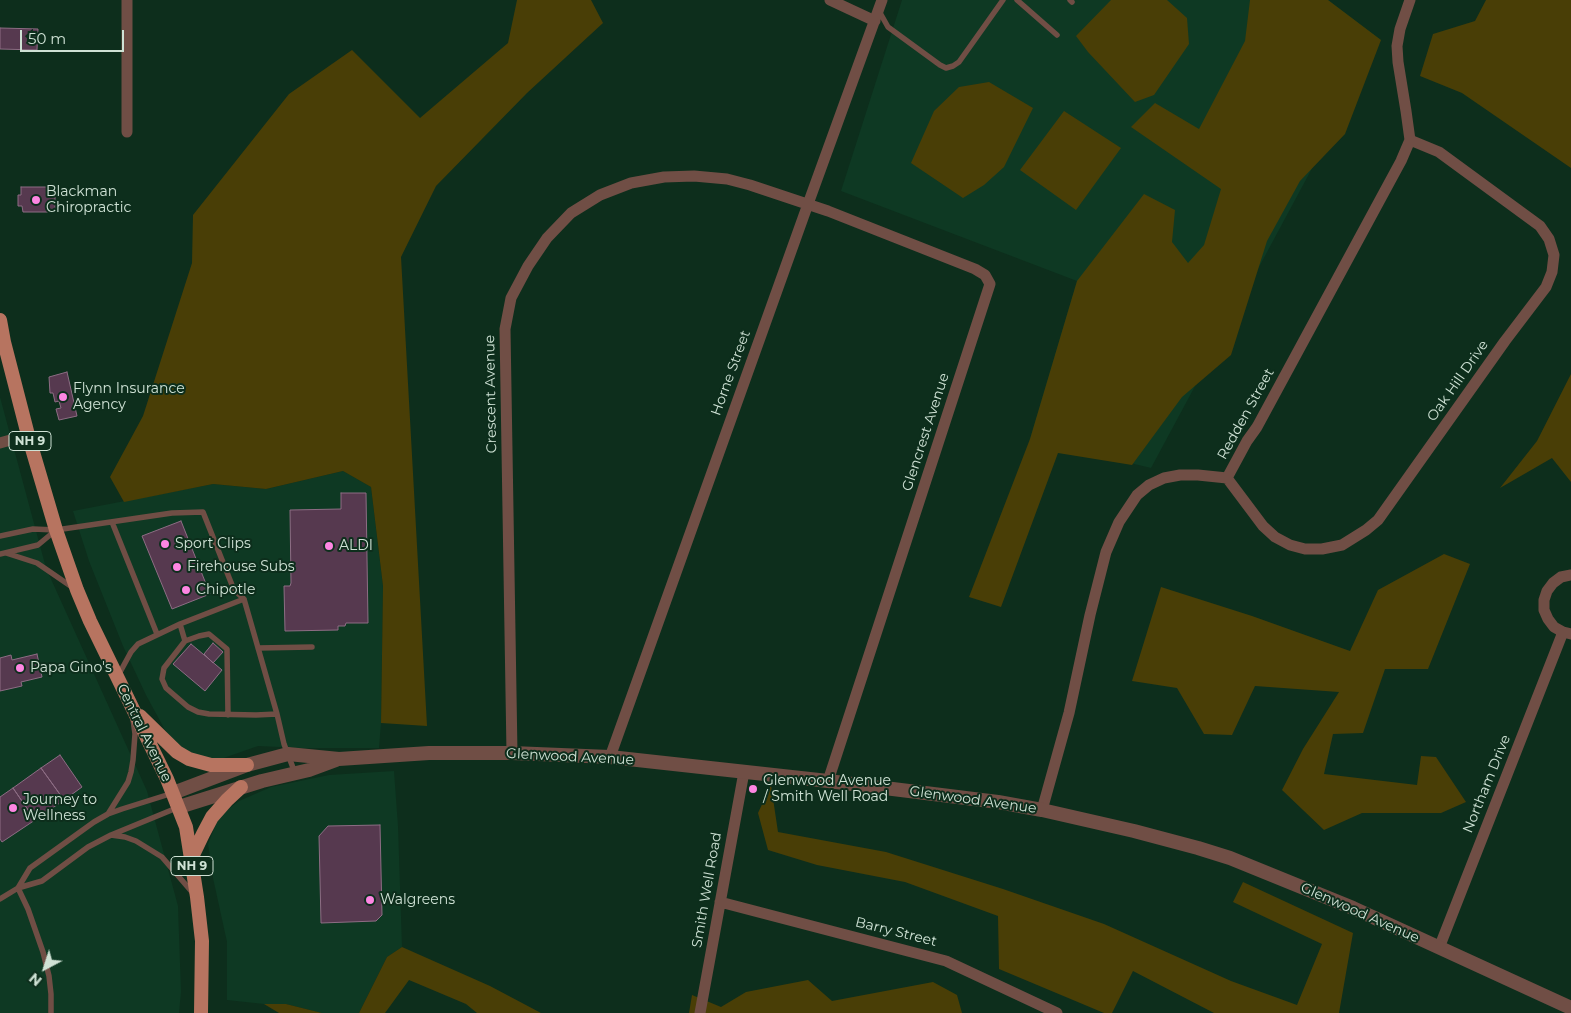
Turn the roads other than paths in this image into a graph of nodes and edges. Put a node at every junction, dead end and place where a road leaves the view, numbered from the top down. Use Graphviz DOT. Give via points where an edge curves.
graph roads {
  1 [pos="127,0"];
  2 [pos="830,0"];
  3 [pos="1003,0"];
  4 [pos="1017,0"];
  5 [pos="1410,0"];
  6 [pos="879,10"];
  7 [pos="1057,35"];
  8 [pos="127,132"];
  9 [pos="1410,140"];
  10 [pos="808,204"];
  11 [pos="0,320"];
  12 [pos="28,434"];
  13 [pos="0,443"];
  14 [pos="1227,478"];
  15 [pos="112,522"];
  16 [pos="56,530"];
  17 [pos="0,536"];
  18 [pos="3,553"];
  19 [pos="1571,575"];
  20 [pos="77,590"];
  21 [pos="244,599"];
  22 [pos="180,624"];
  23 [pos="1567,633"];
  24 [pos="157,634"];
  25 [pos="185,641"];
  26 [pos="312,647"];
  27 [pos="258,648"];
  28 [pos="117,678"];
  29 [pos="131,707"];
  30 [pos="277,714"];
  31 [pos="228,715"];
  32 [pos="512,753"];
  33 [pos="288,754"];
  34 [pos="610,757"];
  35 [pos="339,759"];
  36 [pos="247,765"];
  37 [pos="744,772"];
  38 [pos="295,773"];
  39 [pos="828,781"];
  40 [pos="241,788"];
  41 [pos="173,793"];
  42 [pos="179,807"];
  43 [pos="1042,810"];
  44 [pos="108,814"];
  45 [pos="111,835"];
  46 [pos="191,859"];
  47 [pos="18,888"];
  48 [pos="197,897"];
  49 [pos="0,899"];
  50 [pos="720,902"];
  51 [pos="1439,948"];
  52 [pos="1571,1008"];
  53 [pos="51,1013"];
  54 [pos="201,1013"];
  55 [pos="700,1013"];
  56 [pos="1057,1013"];
  1 -- 8 [label="street"];
  2 -- 6 [label="street"];
  3 -- 6 [label="lane" via="959,62 946,68 888,27"];
  4 -- 7 [label="lane"];
  5 -- 9 [label="street" via="1397,46"];
  6 -- 10 [label="street, Horne Street"];
  9 -- 14 [label="street, Redden Street"];
  9 -- 14 [label="street, Oak Hill Drive" via="1439,152 1540,226 1554,255 1546,287 1378,520 1342,545 1306,549 1275,537"];
  10 -- 32 [label="street, Crescent Avenue" via="726,179 664,177 631,183 600,195 571,213 547,238 528,266 512,298 505,329"];
  10 -- 34 [label="street, Horne Street"];
  10 -- 39 [label="street, Glencrest Avenue" via="975,269 986,276 990,284"];
  11 -- 12 [label="main road, Central Avenue / NH 9"];
  12 -- 13 [label="street"];
  12 -- 16 [label="main road, Central Avenue / NH 9"];
  14 -- 43 [label="street, Redden Street" via="1180,475 1164,478 1137,495 1119,522 1106,552 1069,712"];
  15 -- 16 [label="lane"];
  15 -- 21 [label="lane" via="203,512 234,590"];
  15 -- 24 [label="lane"];
  16 -- 17 [label="lane" via="33,529"];
  16 -- 18 [label="lane" via="38,545"];
  16 -- 20 [label="main road, Central Avenue / NH 9"];
  18 -- 20 [label="lane" via="37,563"];
  19 -- 23 [label="street, Northam Drive" via="1553,583 1544,600 1548,619 1554,627"];
  20 -- 28 [label="main road, Central Avenue / NH 9"];
  21 -- 22 [label="lane"];
  21 -- 27 [label="lane"];
  22 -- 24 [label="lane"];
  22 -- 25 [label="lane"];
  23 -- 51 [label="street, Northam Drive"];
  24 -- 28 [label="lane" via="138,644"];
  25 -- 31 [label="lane" via="209,634 227,649"];
  25 -- 31 [label="lane" via="164,668 163,684 188,707 209,714"];
  26 -- 27 [label="lane"];
  27 -- 30 [label="lane"];
  28 -- 29 [label="main road, Central Avenue / NH 9"];
  29 -- 36 [label="main road" via="176,752 189,759 211,765"];
  29 -- 41 [label="main road, Central Avenue / NH 9"];
  29 -- 44 [label="lane" via="134,760 124,789"];
  30 -- 31 [label="lane"];
  30 -- 33 [label="lane"];
  32 -- 34 [label="street, Glenwood Avenue"];
  32 -- 35 [label="street, Glenwood Avenue" via="428,753"];
  33 -- 35 [label="street, Glenwood Avenue"];
  33 -- 36 [label="street, Glenwood Avenue"];
  33 -- 38 [label="lane"];
  34 -- 37 [label="street, Glenwood Avenue"];
  35 -- 38 [label="street, Glenwood Avenue"];
  36 -- 41 [label="street, Glenwood Avenue"];
  37 -- 39 [label="street, Glenwood Avenue"];
  37 -- 50 [label="street, Smith Well Road"];
  38 -- 40 [label="street, Glenwood Avenue"];
  39 -- 43 [label="street, Glenwood Avenue"];
  40 -- 42 [label="street, Glenwood Avenue"];
  40 -- 46 [label="main road" via="212,817"];
  41 -- 42 [label="main road, Central Avenue / NH 9"];
  41 -- 44 [label="lane"];
  42 -- 45 [label="lane"];
  42 -- 46 [label="main road, Central Avenue / NH 9"];
  43 -- 51 [label="street, Glenwood Avenue" via="1134,830 1230,858 1353,908"];
  44 -- 47 [label="lane" via="30,868"];
  45 -- 47 [label="lane" via="42,881"];
  45 -- 48 [label="lane" via="125,837 162,857"];
  46 -- 48 [label="main road, Central Avenue / NH 9"];
  47 -- 49 [label="lane"];
  47 -- 53 [label="lane" via="43,952 49,976"];
  48 -- 54 [label="main road, Central Avenue / NH 9" via="202,941"];
  50 -- 55 [label="street, Smith Well Road"];
  50 -- 56 [label="street, Barry Street" via="946,961"];
  51 -- 52 [label="street, Glenwood Avenue"];
}
